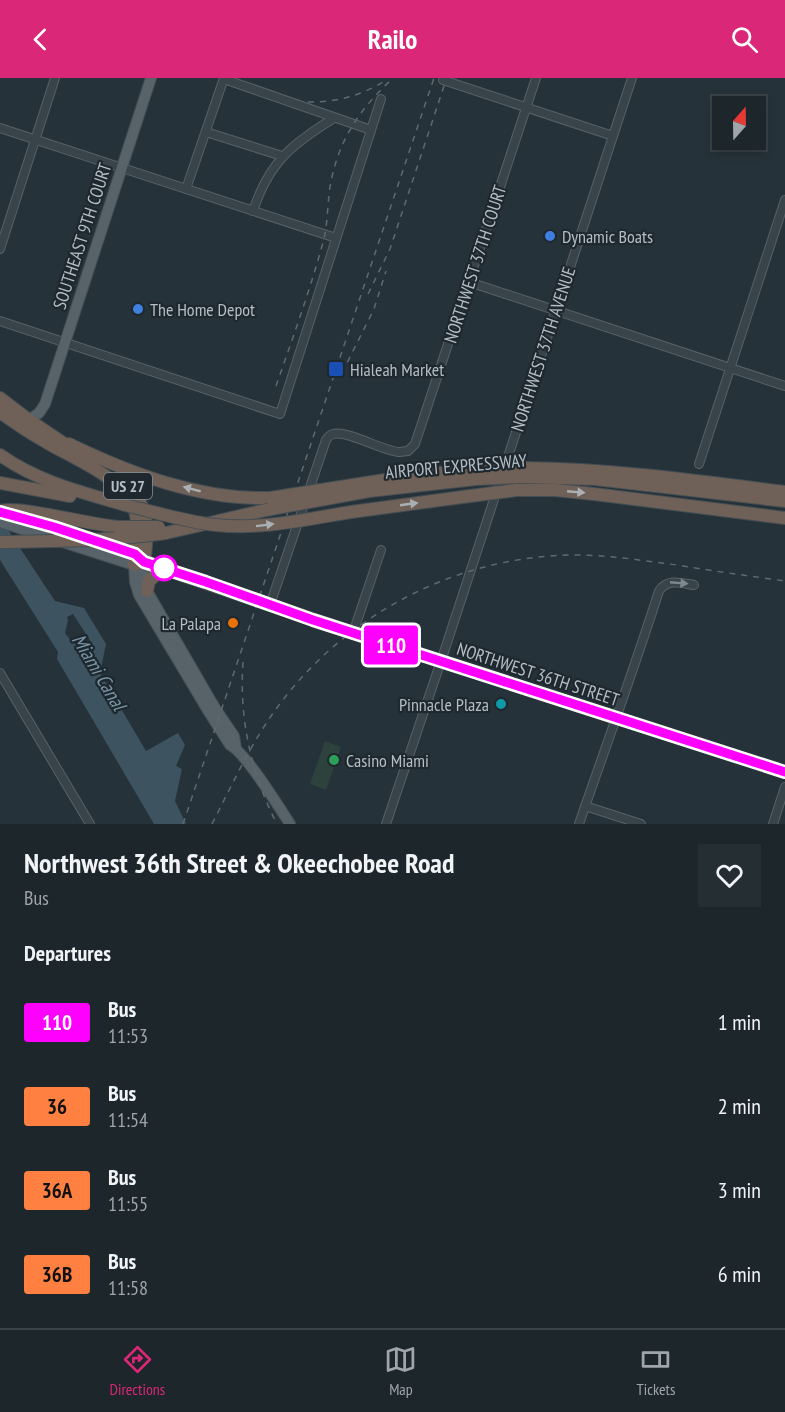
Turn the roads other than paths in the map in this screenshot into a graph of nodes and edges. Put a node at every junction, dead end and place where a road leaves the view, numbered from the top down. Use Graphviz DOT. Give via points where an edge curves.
graph roads {
  1 [pos="55,78"];
  2 [pos="151,78"];
  3 [pos="536,78"];
  4 [pos="632,78"];
  5 [pos="224,79"];
  6 [pos="443,80"];
  7 [pos="381,99"];
  8 [pos="527,107"];
  9 [pos="334,118"];
  10 [pos="0,128"];
  11 [pos="371,130"];
  12 [pos="206,132"];
  13 [pos="613,136"];
  14 [pos="35,140"];
  15 [pos="282,156"];
  16 [pos="121,168"];
  17 [pos="186,189"];
  18 [pos="785,200"];
  19 [pos="253,211"];
  20 [pos="336,238"];
  21 [pos="0,249"];
  22 [pos="469,282"];
  23 [pos="556,311"];
  24 [pos="0,321"];
  25 [pos="65,342"];
  26 [pos="731,367"];
  27 [pos="785,386"];
  28 [pos="0,398"];
  29 [pos="45,404"];
  30 [pos="3,414"];
  31 [pos="29,420"];
  32 [pos="45,431"];
  33 [pos="60,440"];
  34 [pos="0,455"];
  35 [pos="699,464"];
  36 [pos="523,472"];
  37 [pos="0,483"];
  38 [pos="785,492"];
  39 [pos="79,494"];
  40 [pos="785,501"];
  41 [pos="268,504"];
  42 [pos="0,512"];
  43 [pos="785,518"];
  44 [pos="0,522"];
  45 [pos="166,530"];
  46 [pos="0,542"];
  47 [pos="381,550"];
  48 [pos="115,559"];
  49 [pos="138,561"];
  50 [pos="163,568"];
  51 [pos="694,585"];
  52 [pos="142,590"];
  53 [pos="270,605"];
  54 [pos="353,633"];
  55 [pos="441,661"];
  56 [pos="0,673"];
  57 [pos="615,718"];
  58 [pos="785,772"];
  59 [pos="785,787"];
  60 [pos="585,806"];
  61 [pos="90,824"];
  62 [pos="290,824"];
  63 [pos="386,824"];
  64 [pos="579,824"];
  65 [pos="641,824"];
  66 [pos="773,824"];
  1 -- 14 [label="street"];
  2 -- 16 [label="main road, SOUTHEAST 9TH COURT"];
  3 -- 8 [label="street, NORTHWEST 37TH COURT"];
  4 -- 13 [label="street, NORTHWEST 37TH AVENUE"];
  5 -- 9 [label="street"];
  5 -- 12 [label="street"];
  6 -- 8 [label="street"];
  7 -- 11 [label="street"];
  8 -- 13 [label="street"];
  8 -- 22 [label="street, NORTHWEST 37TH COURT"];
  9 -- 11 [label="street"];
  9 -- 15 [label="street"];
  10 -- 14 [label="street"];
  11 -- 20 [label="street"];
  12 -- 15 [label="street"];
  12 -- 17 [label="street"];
  13 -- 23 [label="street, NORTHWEST 37TH AVENUE"];
  14 -- 16 [label="street"];
  14 -- 21 [label="street"];
  15 -- 19 [label="street" via="259,193"];
  16 -- 17 [label="street"];
  16 -- 25 [label="main road, SOUTHEAST 9TH COURT"];
  17 -- 19 [label="street"];
  18 -- 26 [label="street"];
  19 -- 20 [label="street"];
  20 -- 25 [label="street" via="280,414"];
  22 -- 23 [label="street"];
  22 -- 53 [label="street, NORTHWEST 37TH COURT" via="415,444 404,452 395,452 342,434 328,437"];
  23 -- 26 [label="street"];
  23 -- 55 [label="street, NORTHWEST 37TH AVENUE"];
  24 -- 25 [label="street"];
  25 -- 29 [label="main road, SOUTHEAST 9TH COURT"];
  26 -- 27 [label="street"];
  26 -- 35 [label="street"];
  28 -- 31 [label="highway, US 27"];
  29 -- 31 [label="main road, SOUTHEAST 9TH COURT"];
  29 -- 32 [label="main road, SOUTHEAST 9TH COURT"];
  30 -- 31 [label="highway"];
  30 -- 49 [label="highway, US 27" via="119,486 136,516"];
  31 -- 32 [label="highway, US 27"];
  32 -- 33 [label="highway, US 27"];
  41 -- 33 [label="highway, one-way" via="183,487 120,467"];
  33 -- 49 [label="highway, US 27" via="115,475 135,493 147,525 147,538"];
  34 -- 39 [label="highway" via="29,474"];
  36 -- 38 [label="highway" via="612,471"];
  36 -- 40 [label="highway, AIRPORT EXPRESSWAY"];
  36 -- 41 [label="highway, AIRPORT EXPRESSWAY, bridge" via="370,487"];
  37 -- 39 [label="highway"];
  39 -- 43 [label="highway, AIRPORT EXPRESSWAY, one-way, bridge" via="205,524 239,527 518,490 594,494"];
  41 -- 45 [label="highway, AIRPORT EXPRESSWAY"];
  42 -- 45 [label="highway, bridge" via="7,509 118,527"];
  42 -- 49 [label="main road, NORTHWEST 36TH STREET" via="54,527"];
  44 -- 48 [label="main road, NORTHWEST 36TH STREET"];
  45 -- 46 [label="highway, AIRPORT EXPRESSWAY, bridge" via="100,540"];
  47 -- 54 [label="street"];
  48 -- 49 [label="main road, NORTHWEST 36TH STREET"];
  48 -- 52 [label="main road"];
  49 -- 50 [label="highway, NORTHWEST 36TH STREET"];
  49 -- 52 [label="main road"];
  50 -- 52 [label="highway"];
  50 -- 53 [label="highway, NORTHWEST 36TH STREET"];
  57 -- 51 [label="street, one-way" via="663,585"];
  52 -- 62 [label="main road" via="234,736 236,748"];
  53 -- 54 [label="highway, NORTHWEST 36TH STREET"];
  54 -- 55 [label="highway, NORTHWEST 36TH STREET"];
  55 -- 57 [label="highway, NORTHWEST 36TH STREET"];
  55 -- 63 [label="street, NORTHWEST 37TH AVENUE"];
  56 -- 61 [label="street"];
  57 -- 58 [label="highway, NORTHWEST 36TH STREET"];
  57 -- 60 [label="street"];
  59 -- 66 [label="street"];
  60 -- 64 [label="street"];
  60 -- 65 [label="street"];
}
